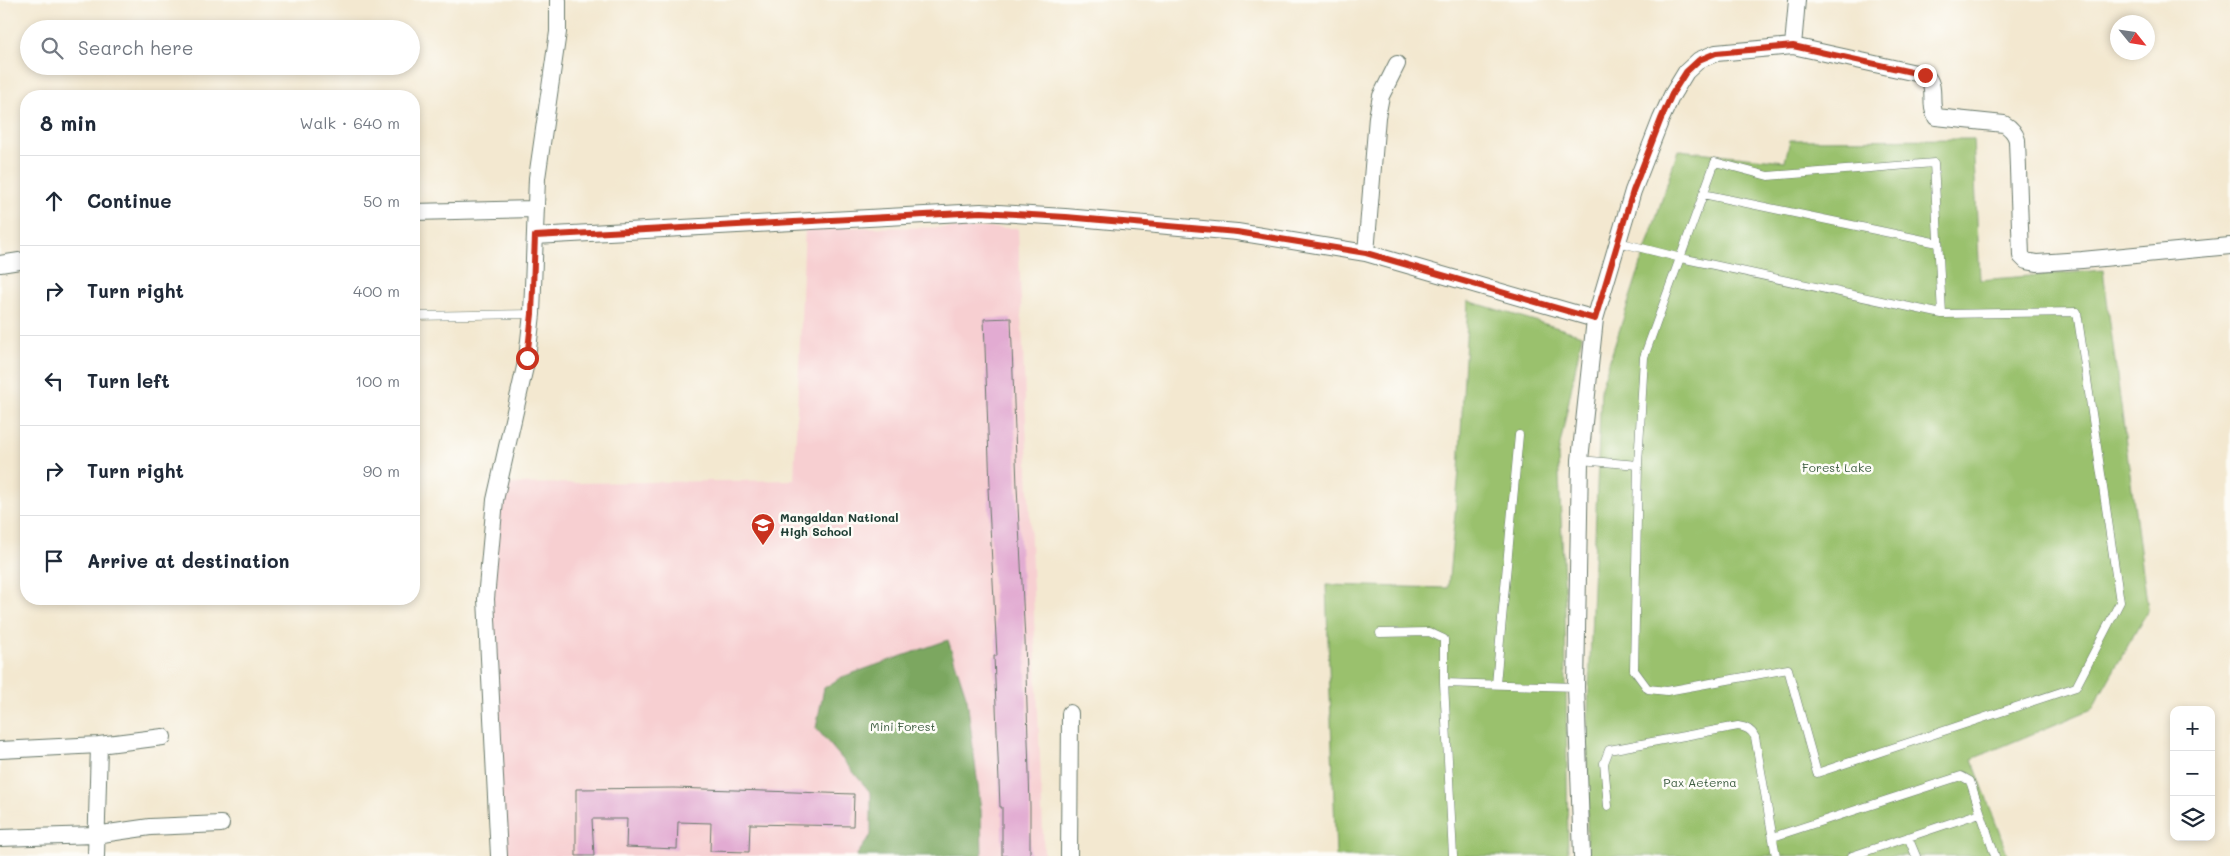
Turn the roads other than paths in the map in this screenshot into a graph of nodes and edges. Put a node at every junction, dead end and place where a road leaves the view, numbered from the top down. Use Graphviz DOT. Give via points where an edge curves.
graph roads {
  1 [pos="558,0"];
  2 [pos="1797,0"];
  3 [pos="1793,46"];
  4 [pos="1397,64"];
  5 [pos="1703,194"];
  6 [pos="535,209"];
  7 [pos="420,212"];
  8 [pos="535,236"];
  9 [pos="1618,242"];
  10 [pos="1938,243"];
  11 [pos="2230,246"];
  12 [pos="1366,253"];
  13 [pos="1681,258"];
  14 [pos="20,261"];
  15 [pos="0,264"];
  16 [pos="532,314"];
  17 [pos="1942,314"];
  18 [pos="420,316"];
  19 [pos="1595,319"];
  20 [pos="1519,435"];
  21 [pos="1580,460"];
  22 [pos="1638,465"];
  23 [pos="1380,633"];
  24 [pos="1444,683"];
  25 [pos="1496,684"];
  26 [pos="1576,686"];
  27 [pos="1070,713"];
  28 [pos="163,737"];
  29 [pos="99,744"];
  30 [pos="0,750"];
  31 [pos="1608,806"];
  32 [pos="1980,813"];
  33 [pos="221,824"];
  34 [pos="95,835"];
  35 [pos="1773,837"];
  36 [pos="1908,837"];
  37 [pos="0,838"];
  38 [pos="96,856"];
  39 [pos="499,856"];
  40 [pos="1069,856"];
  41 [pos="1453,856"];
  42 [pos="1582,856"];
  43 [pos="1776,856"];
  44 [pos="1852,856"];
  45 [pos="1916,856"];
  46 [pos="1995,856"];
  1 -- 6 [label="street" via="558,32 543,124"];
  2 -- 3 [label="street"];
  3 -- 9 [label="street" via="1716,53 1699,60 1686,72 1661,119 1633,191"];
  3 -- 11 [label="street" via="1925,75 1931,83 1936,117 2004,124 2010,128 2017,140 2021,256 2026,261 2082,260"];
  4 -- 12 [label="street" via="1381,96 1377,117"];
  5 -- 10 [label="lane"];
  5 -- 10 [label="lane" via="1715,162 1768,176 1934,163"];
  5 -- 13 [label="lane"];
  6 -- 7 [label="street"];
  6 -- 8 [label="street"];
  8 -- 12 [label="street" via="981,212 1237,232"];
  8 -- 16 [label="street"];
  9 -- 13 [label="lane"];
  9 -- 19 [label="street"];
  10 -- 17 [label="lane"];
  12 -- 19 [label="street"];
  13 -- 17 [label="lane"];
  13 -- 22 [label="lane" via="1644,357"];
  14 -- 15 [label="street"];
  16 -- 18 [label="lane"];
  16 -- 39 [label="street" via="527,358 495,500 486,599"];
  17 -- 22 [label="lane" via="2077,312 2120,602 2076,687 1817,773 1788,669 1667,691 1648,689 1634,670"];
  19 -- 21 [label="street"];
  20 -- 25 [label="lane"];
  21 -- 22 [label="lane"];
  21 -- 26 [label="street"];
  23 -- 24 [label="lane" via="1429,632 1444,639"];
  24 -- 25 [label="lane"];
  24 -- 41 [label="lane"];
  25 -- 26 [label="lane"];
  26 -- 42 [label="street"];
  27 -- 40 [label="street"];
  28 -- 29 [label="street"];
  29 -- 30 [label="street"];
  29 -- 34 [label="street"];
  31 -- 35 [label="lane" via="1604,763 1609,750 1744,727 1755,737"];
  32 -- 35 [label="lane" via="1970,781 1961,776"];
  32 -- 36 [label="lane"];
  32 -- 46 [label="lane"];
  33 -- 34 [label="street" via="150,827"];
  34 -- 37 [label="street"];
  34 -- 38 [label="street"];
  35 -- 43 [label="lane"];
  36 -- 44 [label="lane"];
  36 -- 45 [label="lane"];
}
